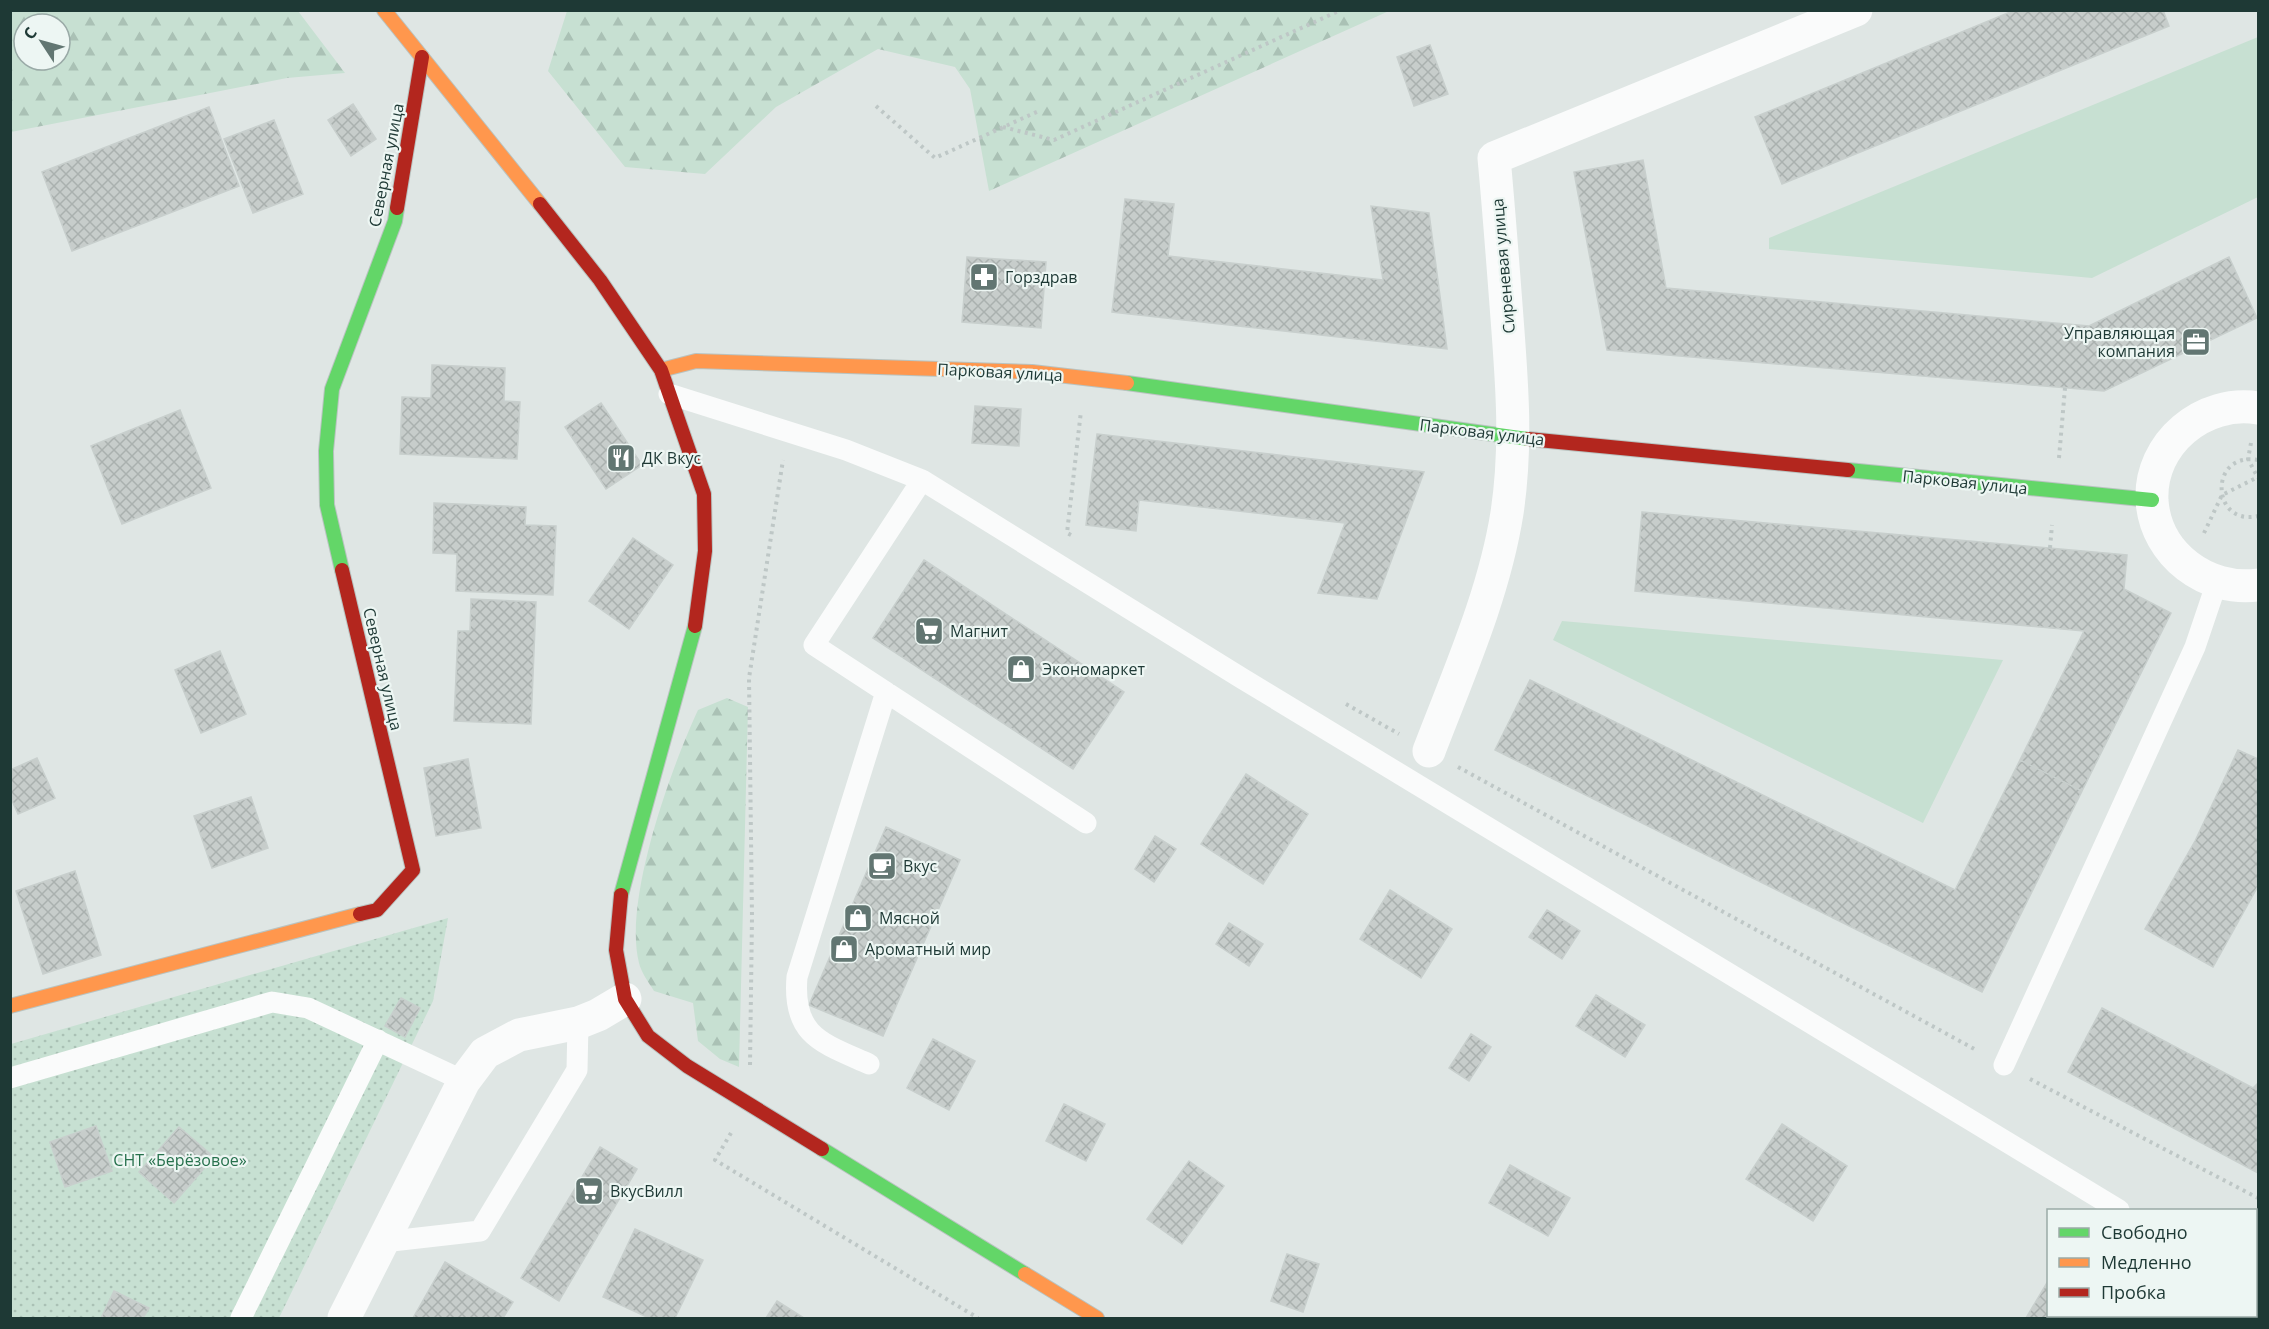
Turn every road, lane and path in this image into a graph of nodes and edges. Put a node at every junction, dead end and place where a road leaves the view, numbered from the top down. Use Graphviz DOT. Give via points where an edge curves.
graph roads {
  1 [pos="384,10"];
  2 [pos="1341,10"];
  3 [pos="1856,10"];
  4 [pos="422,57"];
  5 [pos="876,106"];
  6 [pos="1041,110"];
  7 [pos="1003,127"];
  8 [pos="661,370"];
  9 [pos="1085,377"];
  10 [pos="669,394"];
  11 [pos="2259,408"];
  12 [pos="787,432"];
  13 [pos="1514,438"];
  14 [pos="2259,460"];
  15 [pos="2259,477"];
  16 [pos="922,480"];
  17 [pos="2222,495"];
  18 [pos="2152,500"];
  19 [pos="2259,516"];
  20 [pos="1077,539"];
  21 [pos="2203,575"];
  22 [pos="2259,585"];
  23 [pos="886,692"];
  24 [pos="1336,699"];
  25 [pos="1429,751"];
  26 [pos="1086,823"];
  27 [pos="625,999"];
  28 [pos="10,1005"];
  29 [pos="578,1023"];
  30 [pos="378,1040"];
  31 [pos="869,1064"];
  32 [pos="2004,1065"];
  33 [pos="10,1078"];
  34 [pos="464,1081"];
  35 [pos="749,1104"];
  36 [pos="2259,1198"];
  37 [pos="2117,1209"];
  38 [pos="383,1242"];
  39 [pos="241,1318"];
  40 [pos="344,1318"];
  41 [pos="978,1318"];
  42 [pos="1097,1318"];
  1 -- 4 [label="street"];
  2 -- 7 [label="path" via="1054,140"];
  3 -- 13 [label="street, Сиреневая улица" via="1494,158"];
  4 -- 8 [label="street" via="600,280"];
  4 -- 28 [label="street, Северная улица" via="395,221 332,389 326,451 327,505 413,870 377,910"];
  5 -- 7 [label="path" via="935,158"];
  6 -- 7 [label="path"];
  8 -- 9 [label="street, Парковая улица" via="696,361"];
  8 -- 10 [label="street"];
  9 -- 13 [label="street, Парковая улица"];
  9 -- 20 [label="path" via="1067,533"];
  10 -- 12 [label="lane"];
  10 -- 27 [label="street" via="704,494 705,551 696,618 621,891 616,950"];
  11 -- 18 [label="street" via="2240,406 2209,412 2182,429 2163,454"];
  12 -- 16 [label="lane"];
  12 -- 35 [label="path" via="749,678 753,917"];
  13 -- 18 [label="street, Парковая улица"];
  13 -- 25 [label="street, Сиреневая улица" via="1507,515 1491,579"];
  14 -- 17 [label="path" via="2243,460 2230,467 2224,475"];
  15 -- 17 [label="path"];
  16 -- 23 [label="lane" via="814,645"];
  16 -- 37 [label="lane"];
  17 -- 19 [label="path" via="2225,504 2237,514"];
  17 -- 21 [label="path"];
  18 -- 21 [label="street" via="2168,545"];
  21 -- 22 [label="street" via="2232,586"];
  21 -- 32 [label="lane" via="2195,647"];
  23 -- 26 [label="lane"];
  23 -- 31 [label="lane" via="797,977 795,1002 810,1034 825,1045"];
  24 -- 25 [label="path"];
  25 -- 32 [label="path"];
  27 -- 29 [label="street"];
  27 -- 35 [label="street" via="648,1036 687,1066"];
  29 -- 34 [label="street" via="519,1035 485,1053"];
  29 -- 38 [label="lane" via="577,1070 480,1231"];
  30 -- 33 [label="lane" via="308,1008 272,1002"];
  30 -- 34 [label="lane"];
  30 -- 39 [label="lane"];
  32 -- 36 [label="path"];
  34 -- 38 [label="street"];
  35 -- 41 [label="path" via="715,1160"];
  35 -- 42 [label="street"];
  38 -- 40 [label="street"];
}
